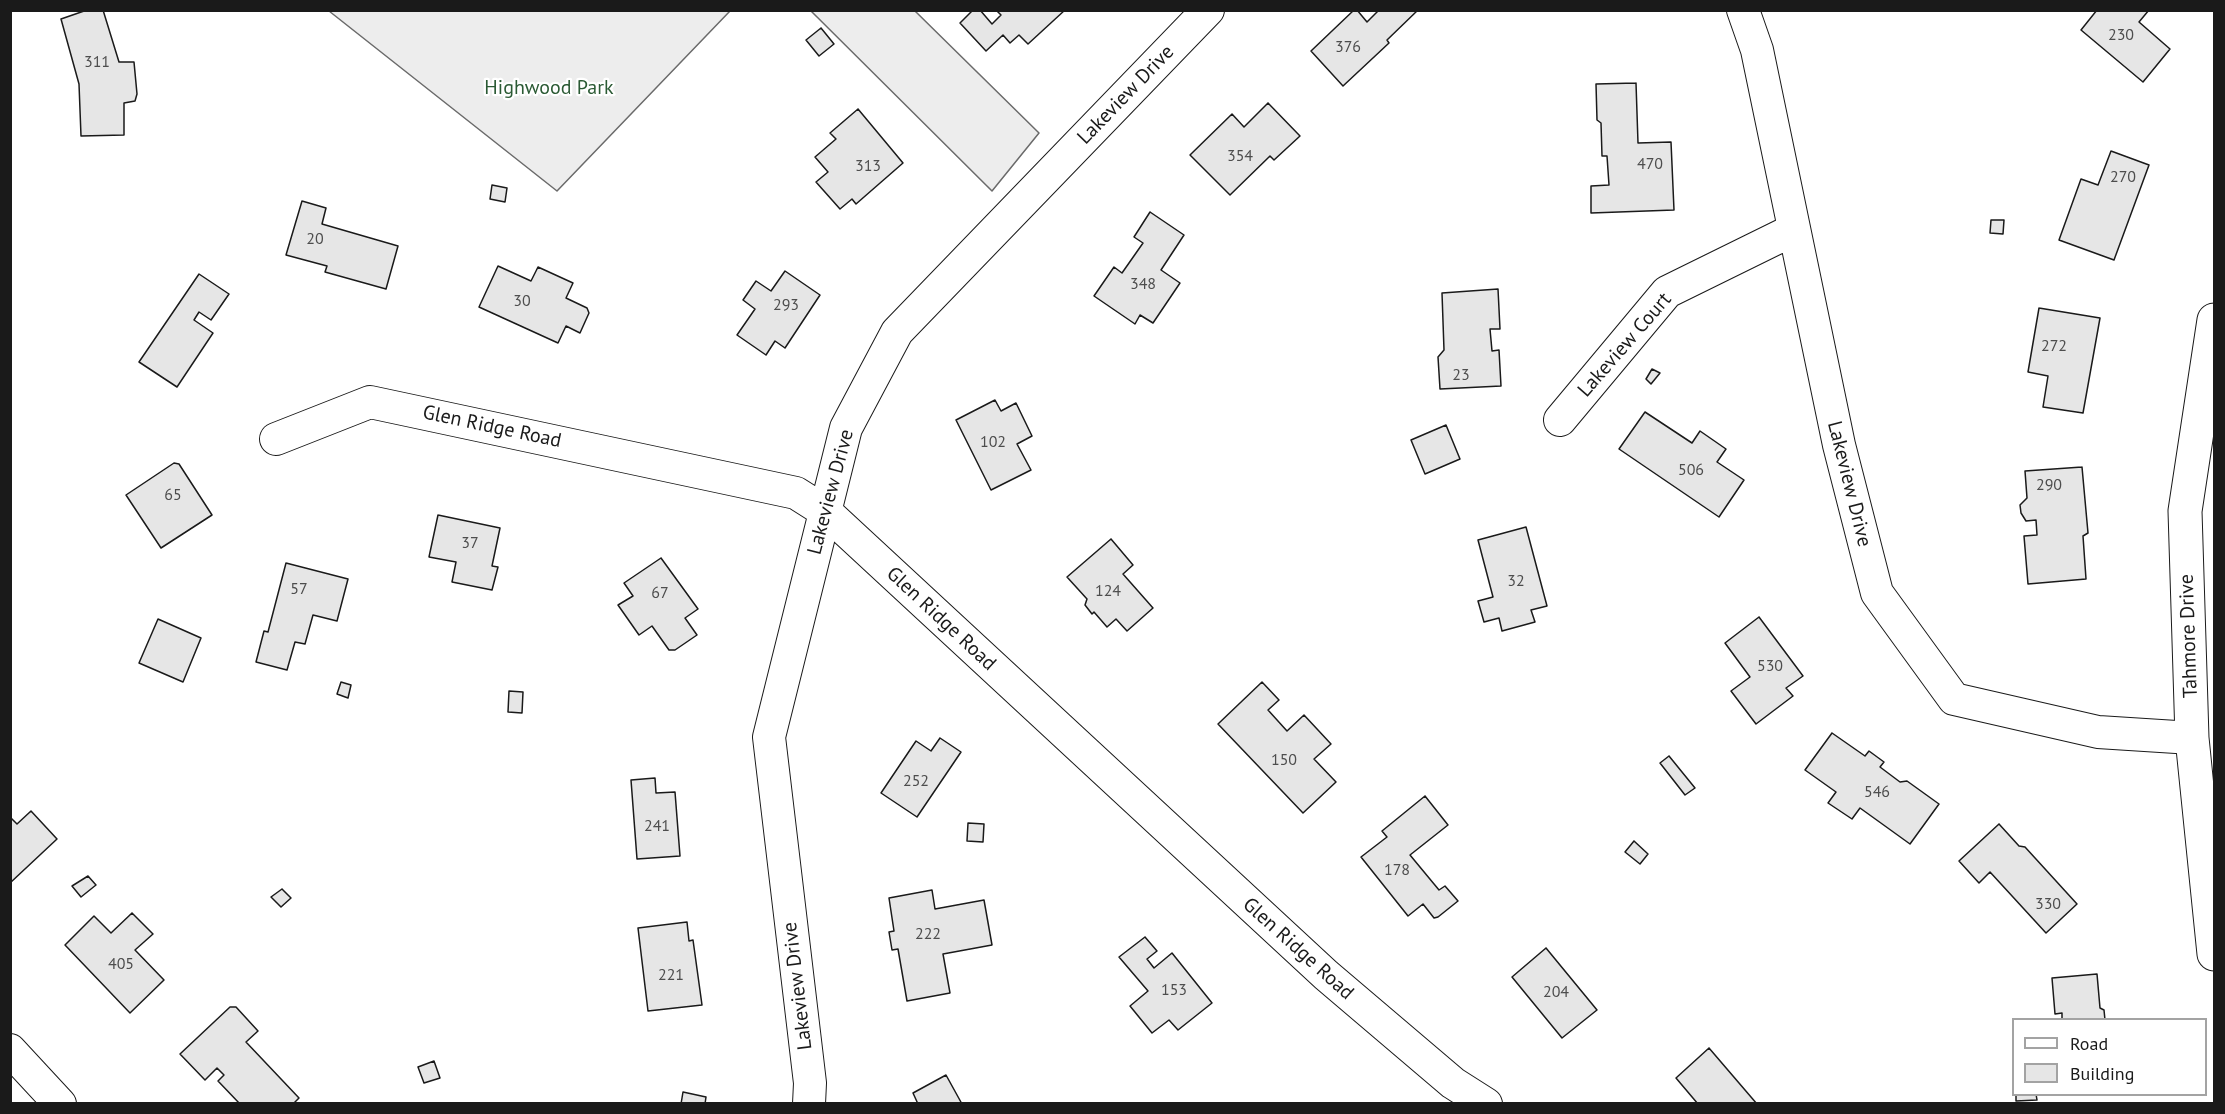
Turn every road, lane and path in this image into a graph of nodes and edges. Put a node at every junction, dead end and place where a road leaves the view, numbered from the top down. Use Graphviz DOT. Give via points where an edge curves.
graph roads {
  1 [pos="1208,10"];
  2 [pos="1743,10"];
  3 [pos="1793,230"];
  4 [pos="2214,320"];
  5 [pos="1560,420"];
  6 [pos="276,439"];
  7 [pos="826,512"];
  8 [pos="2192,738"];
  9 [pos="2214,954"];
  10 [pos="10,1050"];
  11 [pos="1451,1093"];
  12 [pos="60,1104"];
  13 [pos="809,1104"];
  14 [pos="1486,1104"];
  1 -- 7 [label="street, Lakeview Drive" via="897,332 846,428"];
  2 -- 3 [label="street, Lakeview Drive" via="1757,50"];
  3 -- 5 [label="street, Lakeview Court" via="1667,292"];
  3 -- 8 [label="street, Lakeview Drive" via="1839,445 1877,593 1954,699 2098,732"];
  4 -- 8 [label="street, Tahmore Drive" via="2185,511"];
  6 -- 7 [label="street, Glen Ridge Road" via="370,402 796,493"];
  7 -- 11 [label="street, Glen Ridge Road"];
  7 -- 13 [label="street, Lakeview Drive" via="769,737 810,1083"];
  8 -- 9 [label="street, Tahmore Drive"];
  10 -- 12 [label="street"];
  11 -- 14 [label="street, Glen Ridge Road"];
}
